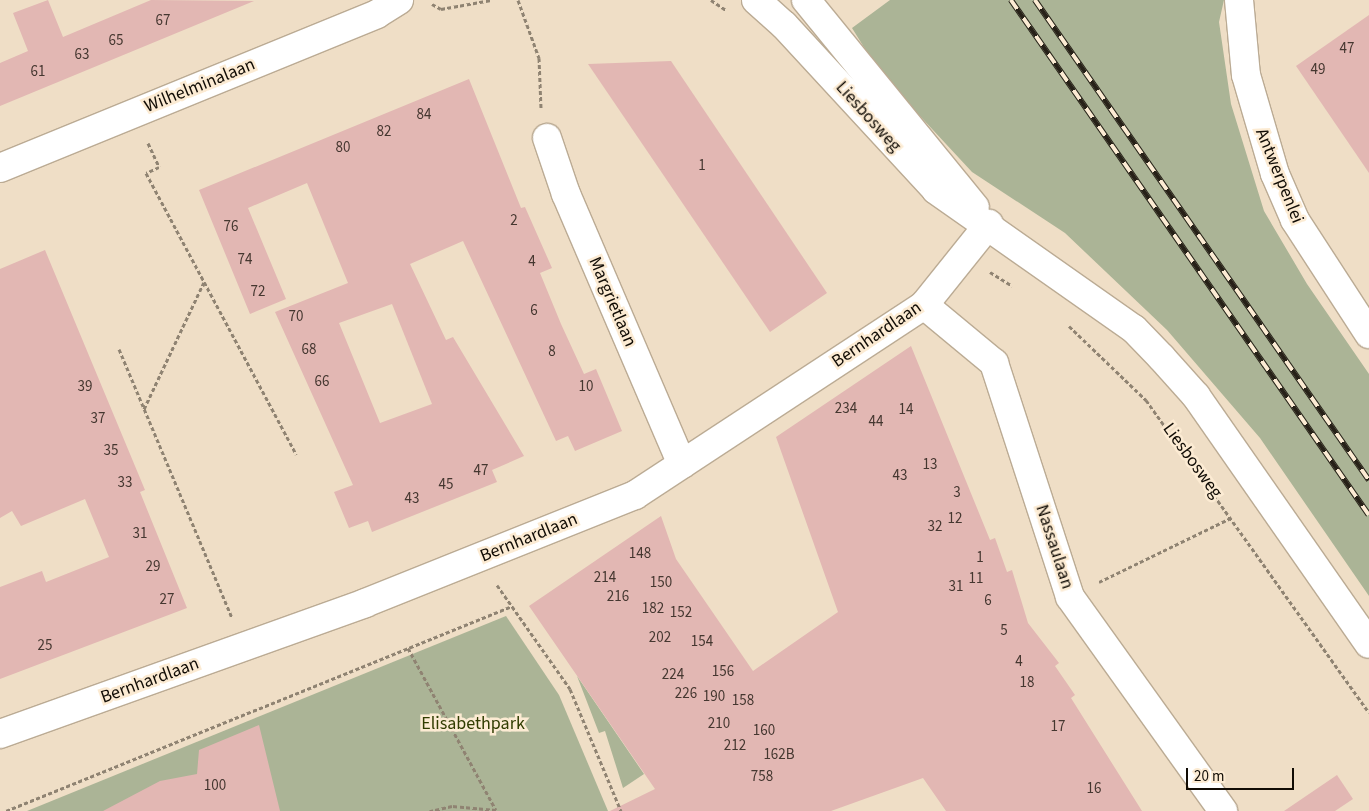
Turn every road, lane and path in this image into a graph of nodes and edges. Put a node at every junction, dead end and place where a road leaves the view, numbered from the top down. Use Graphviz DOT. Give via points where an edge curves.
graph roads {
  1 [pos="399,0"];
  2 [pos="426,0"];
  3 [pos="491,0"];
  4 [pos="518,0"];
  5 [pos="756,0"];
  6 [pos="806,0"];
  7 [pos="1239,0"];
  8 [pos="136,112"];
  9 [pos="547,138"];
  10 [pos="0,168"];
  11 [pos="989,224"];
  12 [pos="966,257"];
  13 [pos="204,281"];
  14 [pos="1020,291"];
  15 [pos="924,305"];
  16 [pos="1064,322"];
  17 [pos="1369,334"];
  18 [pos="119,349"];
  19 [pos="144,409"];
  20 [pos="296,454"];
  21 [pos="682,464"];
  22 [pos="1233,517"];
  23 [pos="1070,597"];
  24 [pos="1369,644"];
  25 [pos="244,647"];
  26 [pos="408,648"];
  27 [pos="1369,713"];
  28 [pos="0,734"];
  29 [pos="6,811"];
  30 [pos="430,811"];
  31 [pos="497,811"];
  32 [pos="501,811"];
  33 [pos="621,811"];
  34 [pos="1223,811"];
  1 -- 8 [label="street, Wilhelminalaan" via="376,14"];
  2 -- 3 [label="path" via="441,9"];
  4 -- 9 [label="path" via="539,58 541,124"];
  5 -- 11 [label="street, Liesbosweg" via="784,25 936,190"];
  6 -- 11 [label="street, Liesbosweg"];
  7 -- 17 [label="street, Antwerpenlei" via="1246,75 1274,174 1295,220"];
  8 -- 10 [label="street, Wilhelminalaan"];
  8 -- 13 [label="path" via="159,168 146,173"];
  9 -- 21 [label="street, Margrietlaan" via="566,194"];
  11 -- 12 [label="street, Bernhardlaan"];
  11 -- 24 [label="street, Liesbosweg" via="1134,329 1162,358 1196,396"];
  12 -- 14 [label="path"];
  12 -- 15 [label="street, Bernhardlaan"];
  13 -- 19 [label="path"];
  13 -- 20 [label="path"];
  15 -- 21 [label="street, Bernhardlaan"];
  15 -- 23 [label="street, Nassaulaan" via="994,363"];
  16 -- 22 [label="path, Liesbosweg" via="1146,400"];
  18 -- 19 [label="path"];
  19 -- 25 [label="path"];
  21 -- 25 [label="street, Bernhardlaan" via="636,495"];
  22 -- 23 [label="path"];
  22 -- 27 [label="path, Liesbosweg"];
  23 -- 34 [label="street, Nassaulaan"];
  25 -- 28 [label="street, Bernhardlaan"];
  26 -- 29 [label="path"];
  26 -- 31 [label="path"];
  26 -- 33 [label="path" via="512,606 570,689"];
  30 -- 31 [label="path" via="452,806"];
  31 -- 32 [label="path"];
}
